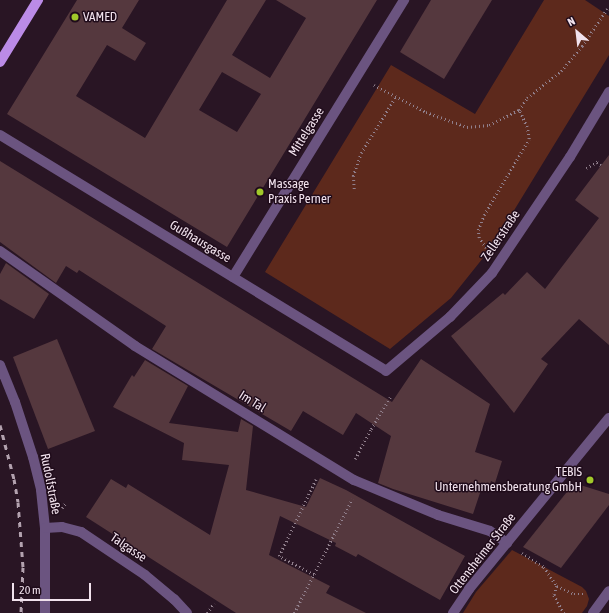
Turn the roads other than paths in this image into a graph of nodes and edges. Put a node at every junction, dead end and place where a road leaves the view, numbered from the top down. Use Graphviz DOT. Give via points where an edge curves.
graph roads {
  1 [pos="38,0"];
  2 [pos="404,0"];
  3 [pos="0,62"];
  4 [pos="609,92"];
  5 [pos="0,135"];
  6 [pos="0,251"];
  7 [pos="233,277"];
  8 [pos="0,365"];
  9 [pos="386,370"];
  10 [pos="609,418"];
  11 [pos="45,528"];
  12 [pos="507,543"];
  13 [pos="608,592"];
  14 [pos="45,613"];
  15 [pos="187,613"];
  16 [pos="453,613"];
  17 [pos="593,613"];
  1 -- 3 [label="main road"];
  2 -- 7 [label="street, Mittelgasse"];
  4 -- 9 [label="street, Zellerstraße" via="570,157 492,273 450,317"];
  5 -- 7 [label="street, Gußhausgasse"];
  6 -- 12 [label="street, Im Tal" via="135,346 354,480 432,513 490,531"];
  7 -- 9 [label="street, Gußhausgasse"];
  8 -- 11 [label="street, Rudolfstraße" via="33,457 41,490"];
  10 -- 12 [label="street, Ottensheimer Straße"];
  11 -- 14 [label="street, Rudolfstraße"];
  11 -- 15 [label="street, Talgasse" via="62,527 81,532 145,575"];
  12 -- 16 [label="street, Ottensheimer Straße"];
  13 -- 17 [label="street"];
}
